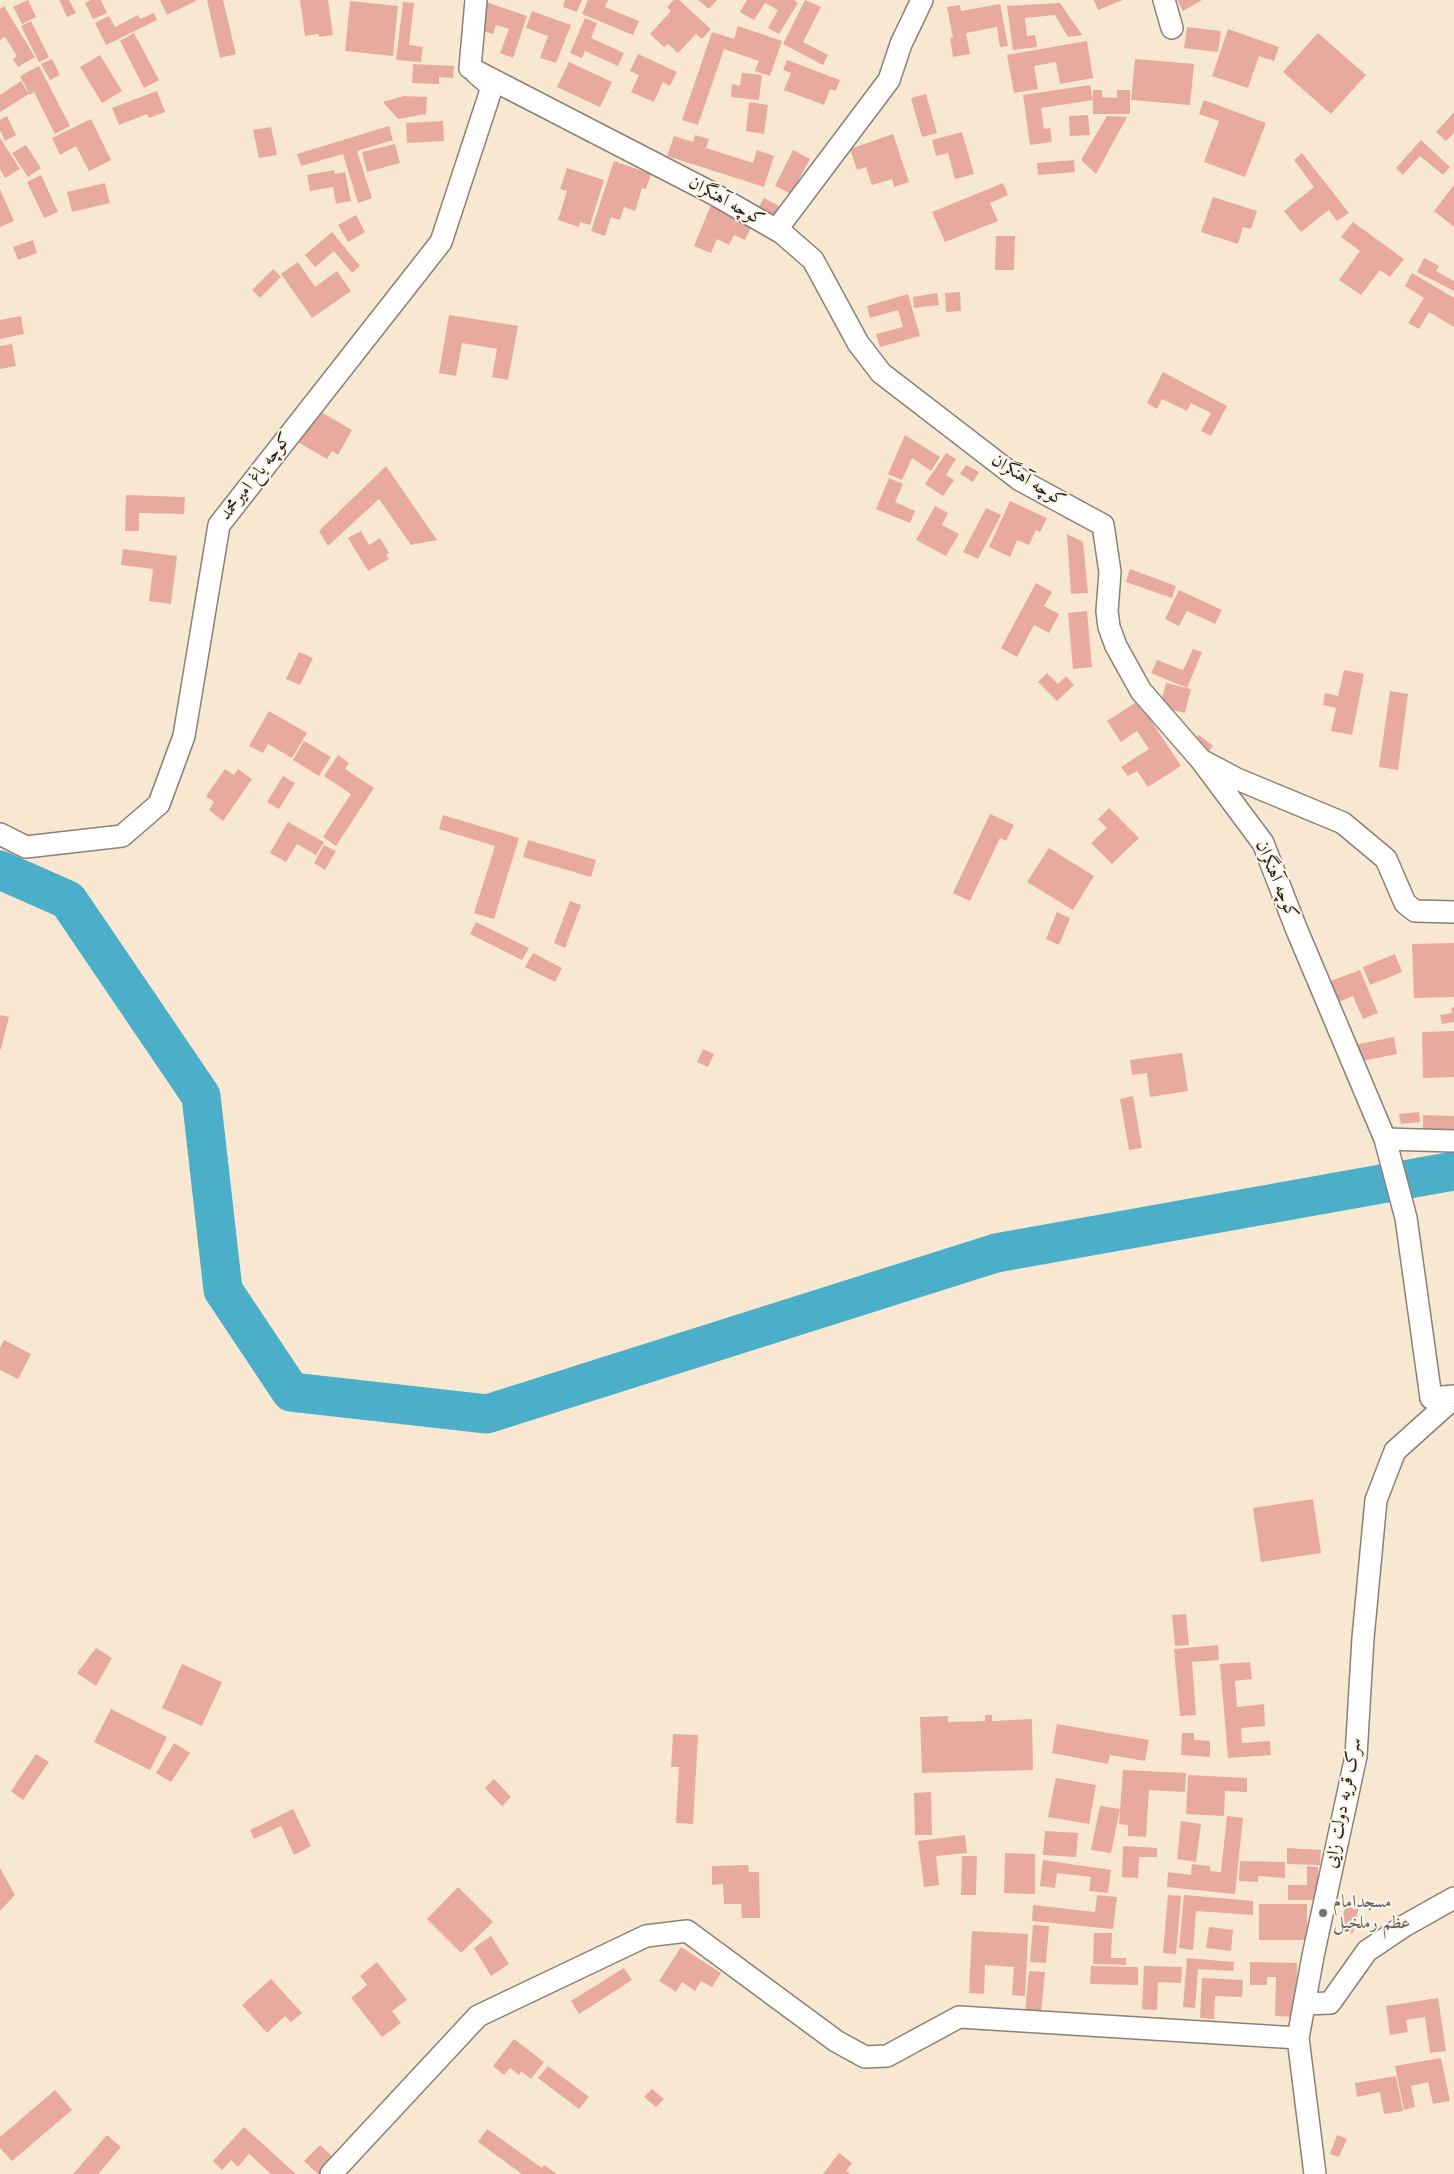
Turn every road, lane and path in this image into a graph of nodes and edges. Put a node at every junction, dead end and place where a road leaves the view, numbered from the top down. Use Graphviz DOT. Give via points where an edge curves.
graph roads {
  1 [pos="476,0"];
  2 [pos="922,0"];
  3 [pos="1164,0"];
  4 [pos="1172,28"];
  5 [pos="470,68"];
  6 [pos="777,229"];
  7 [pos="1201,760"];
  8 [pos="0,834"];
  9 [pos="1454,912"];
  10 [pos="1385,1139"];
  11 [pos="1454,1141"];
  12 [pos="1454,1397"];
  13 [pos="1454,1898"];
  14 [pos="1304,2004"];
  15 [pos="1298,2038"];
  16 [pos="331,2174"];
  17 [pos="1315,2174"];
  1 -- 5 [label="street"];
  2 -- 6 [label="street" via="901,44 889,80"];
  3 -- 4 [label="street"];
  5 -- 6 [label="street, کوچه آهنگران"];
  5 -- 8 [label="street, کوچه باغ امیرمحمد" via="492,87 440,242 219,525 184,736 159,804 122,836 26,847"];
  6 -- 7 [label="street, کوچه آهنگران" via="813,260 858,342 881,373 1020,480 1103,526 1110,572 1107,611 1116,646 1141,692"];
  7 -- 9 [label="street" via="1237,779 1343,823 1386,859 1405,903 1415,911"];
  7 -- 10 [label="street, کوچه آهنگران" via="1264,843 1296,928"];
  10 -- 11 [label="street"];
  10 -- 12 [label="street, کوچه آهنگران" via="1406,1218 1431,1398"];
  12 -- 14 [label="street, سرک قریه دولت زایی" via="1394,1451 1376,1500 1356,1756"];
  13 -- 14 [label="street" via="1367,1951 1330,2004"];
  14 -- 15 [label="street, سرک قریه دولت زایی"];
  15 -- 16 [label="street" via="959,2017 887,2056 865,2057 836,2041 687,1931 646,1936 478,2016"];
  15 -- 17 [label="street, سرک قریه دولت زایی"];
}
